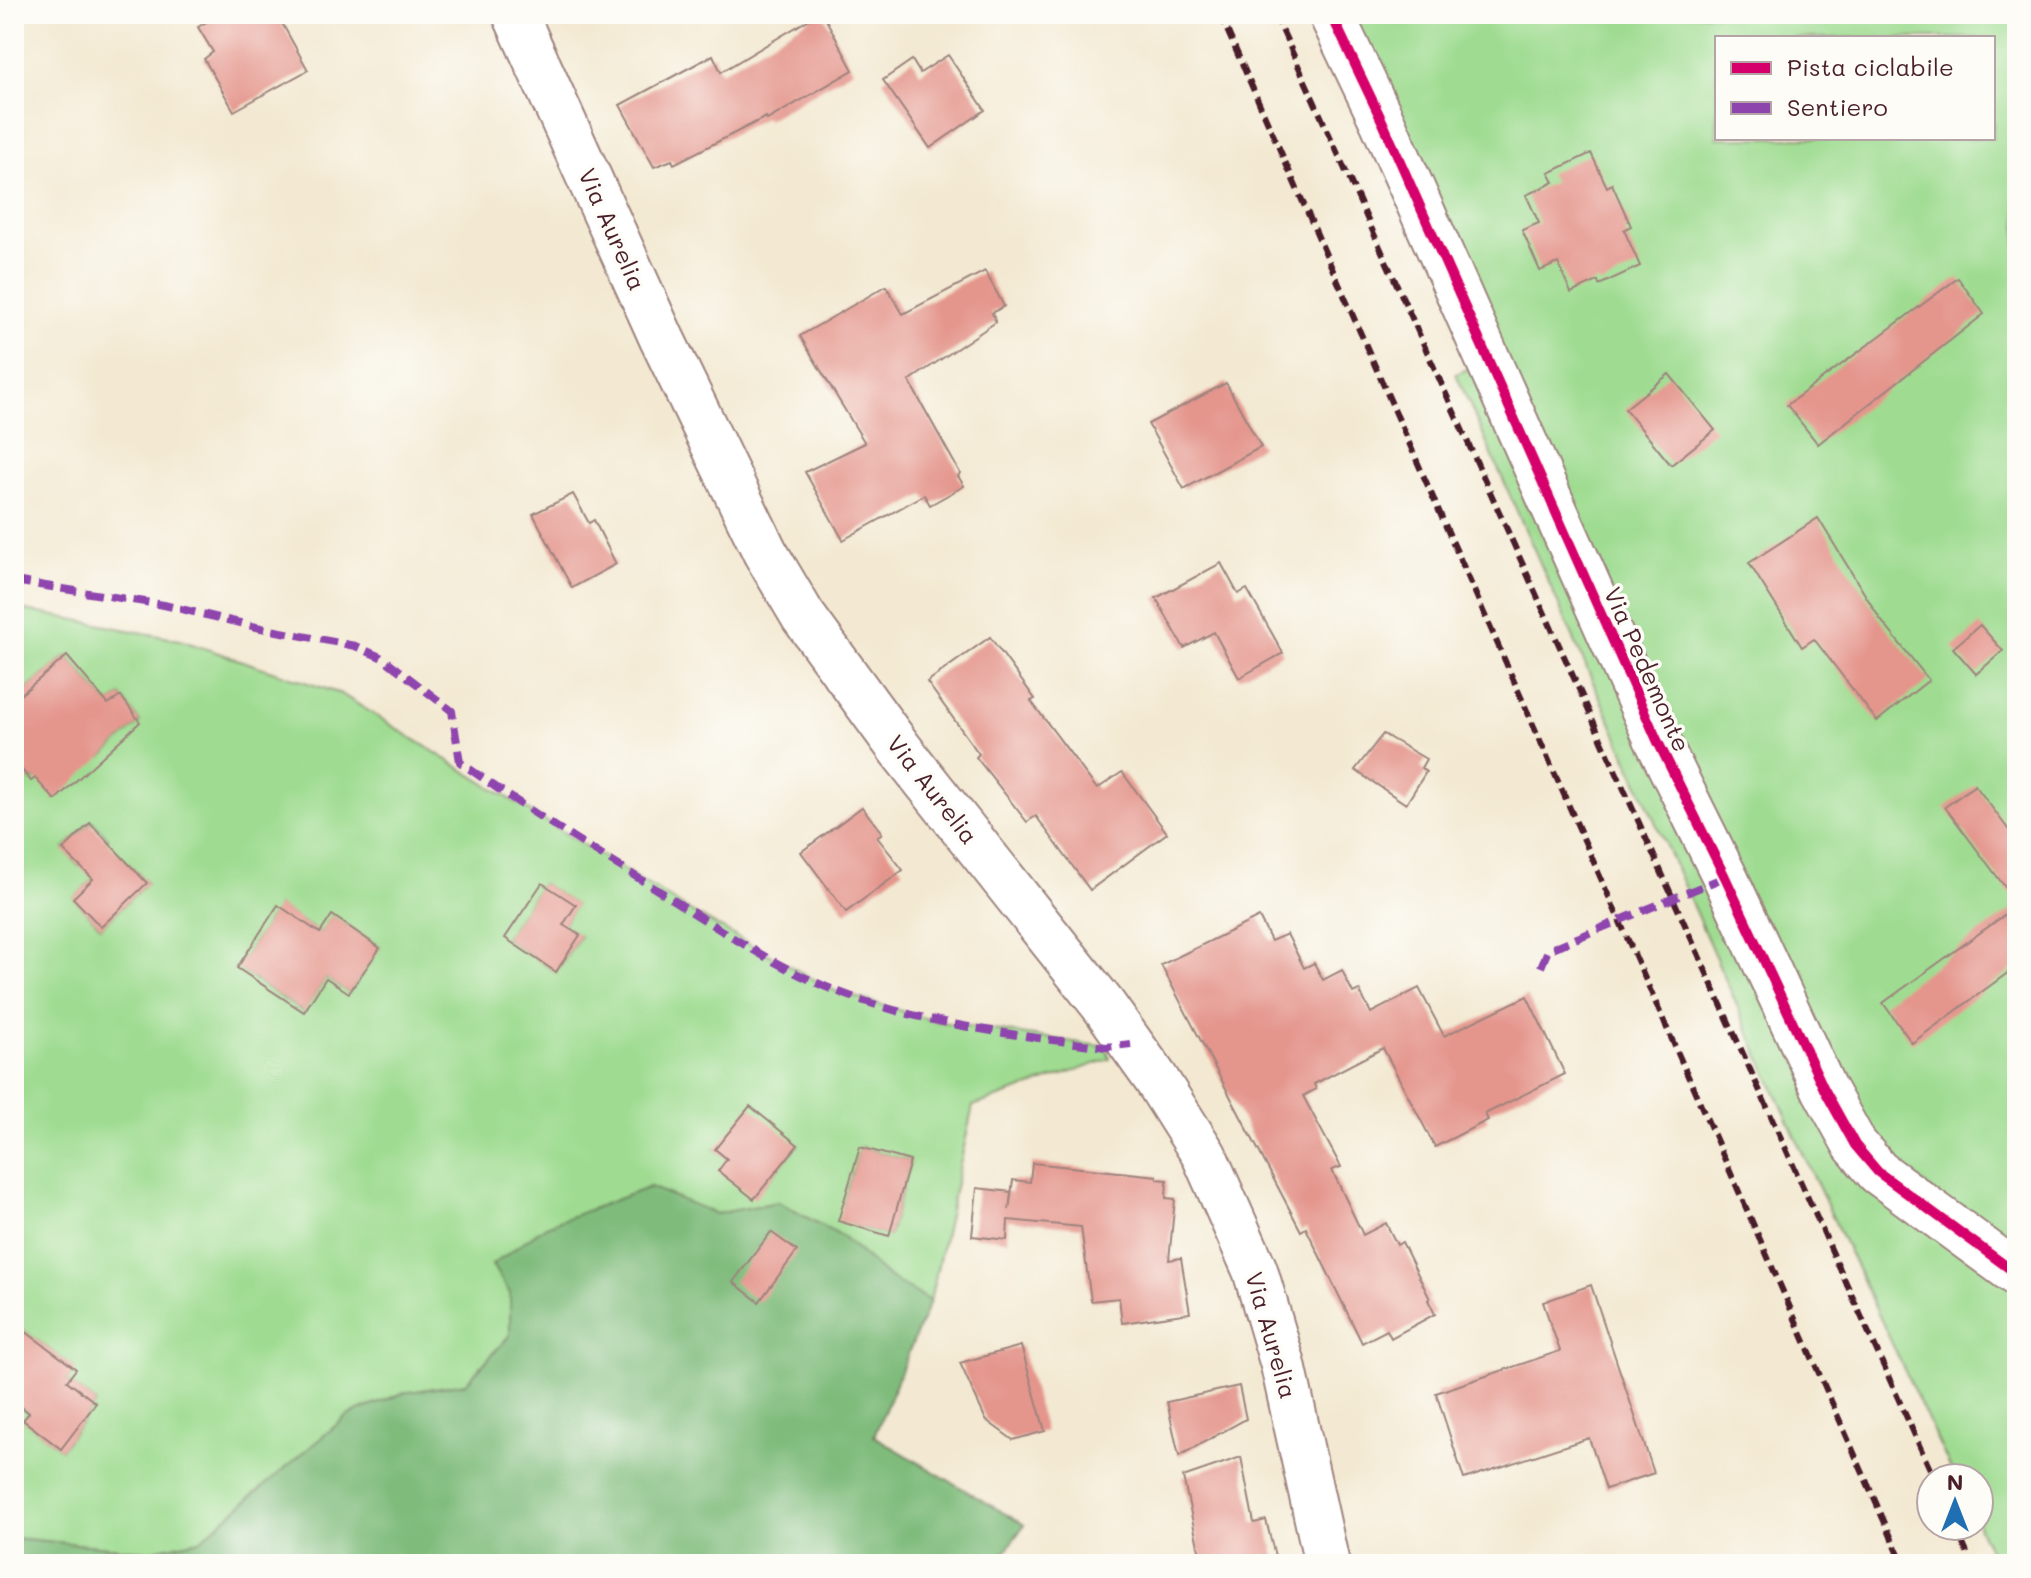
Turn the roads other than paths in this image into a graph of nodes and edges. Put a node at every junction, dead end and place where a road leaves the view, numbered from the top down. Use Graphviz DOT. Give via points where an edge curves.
graph roads {
  1 [pos="515,14"];
  2 [pos="1331,14"];
  3 [pos="2017,1274"];
  4 [pos="1327,1564"];
  1 -- 4 [label="main road, Via Aurelia" via="675,366 765,552 803,616 900,749 1104,1006 1204,1155 1255,1270 1283,1365"];
  2 -- 3 [label="main road, Via Pedemonte" via="1657,740 1824,1089 1855,1145 1878,1172"];
}
